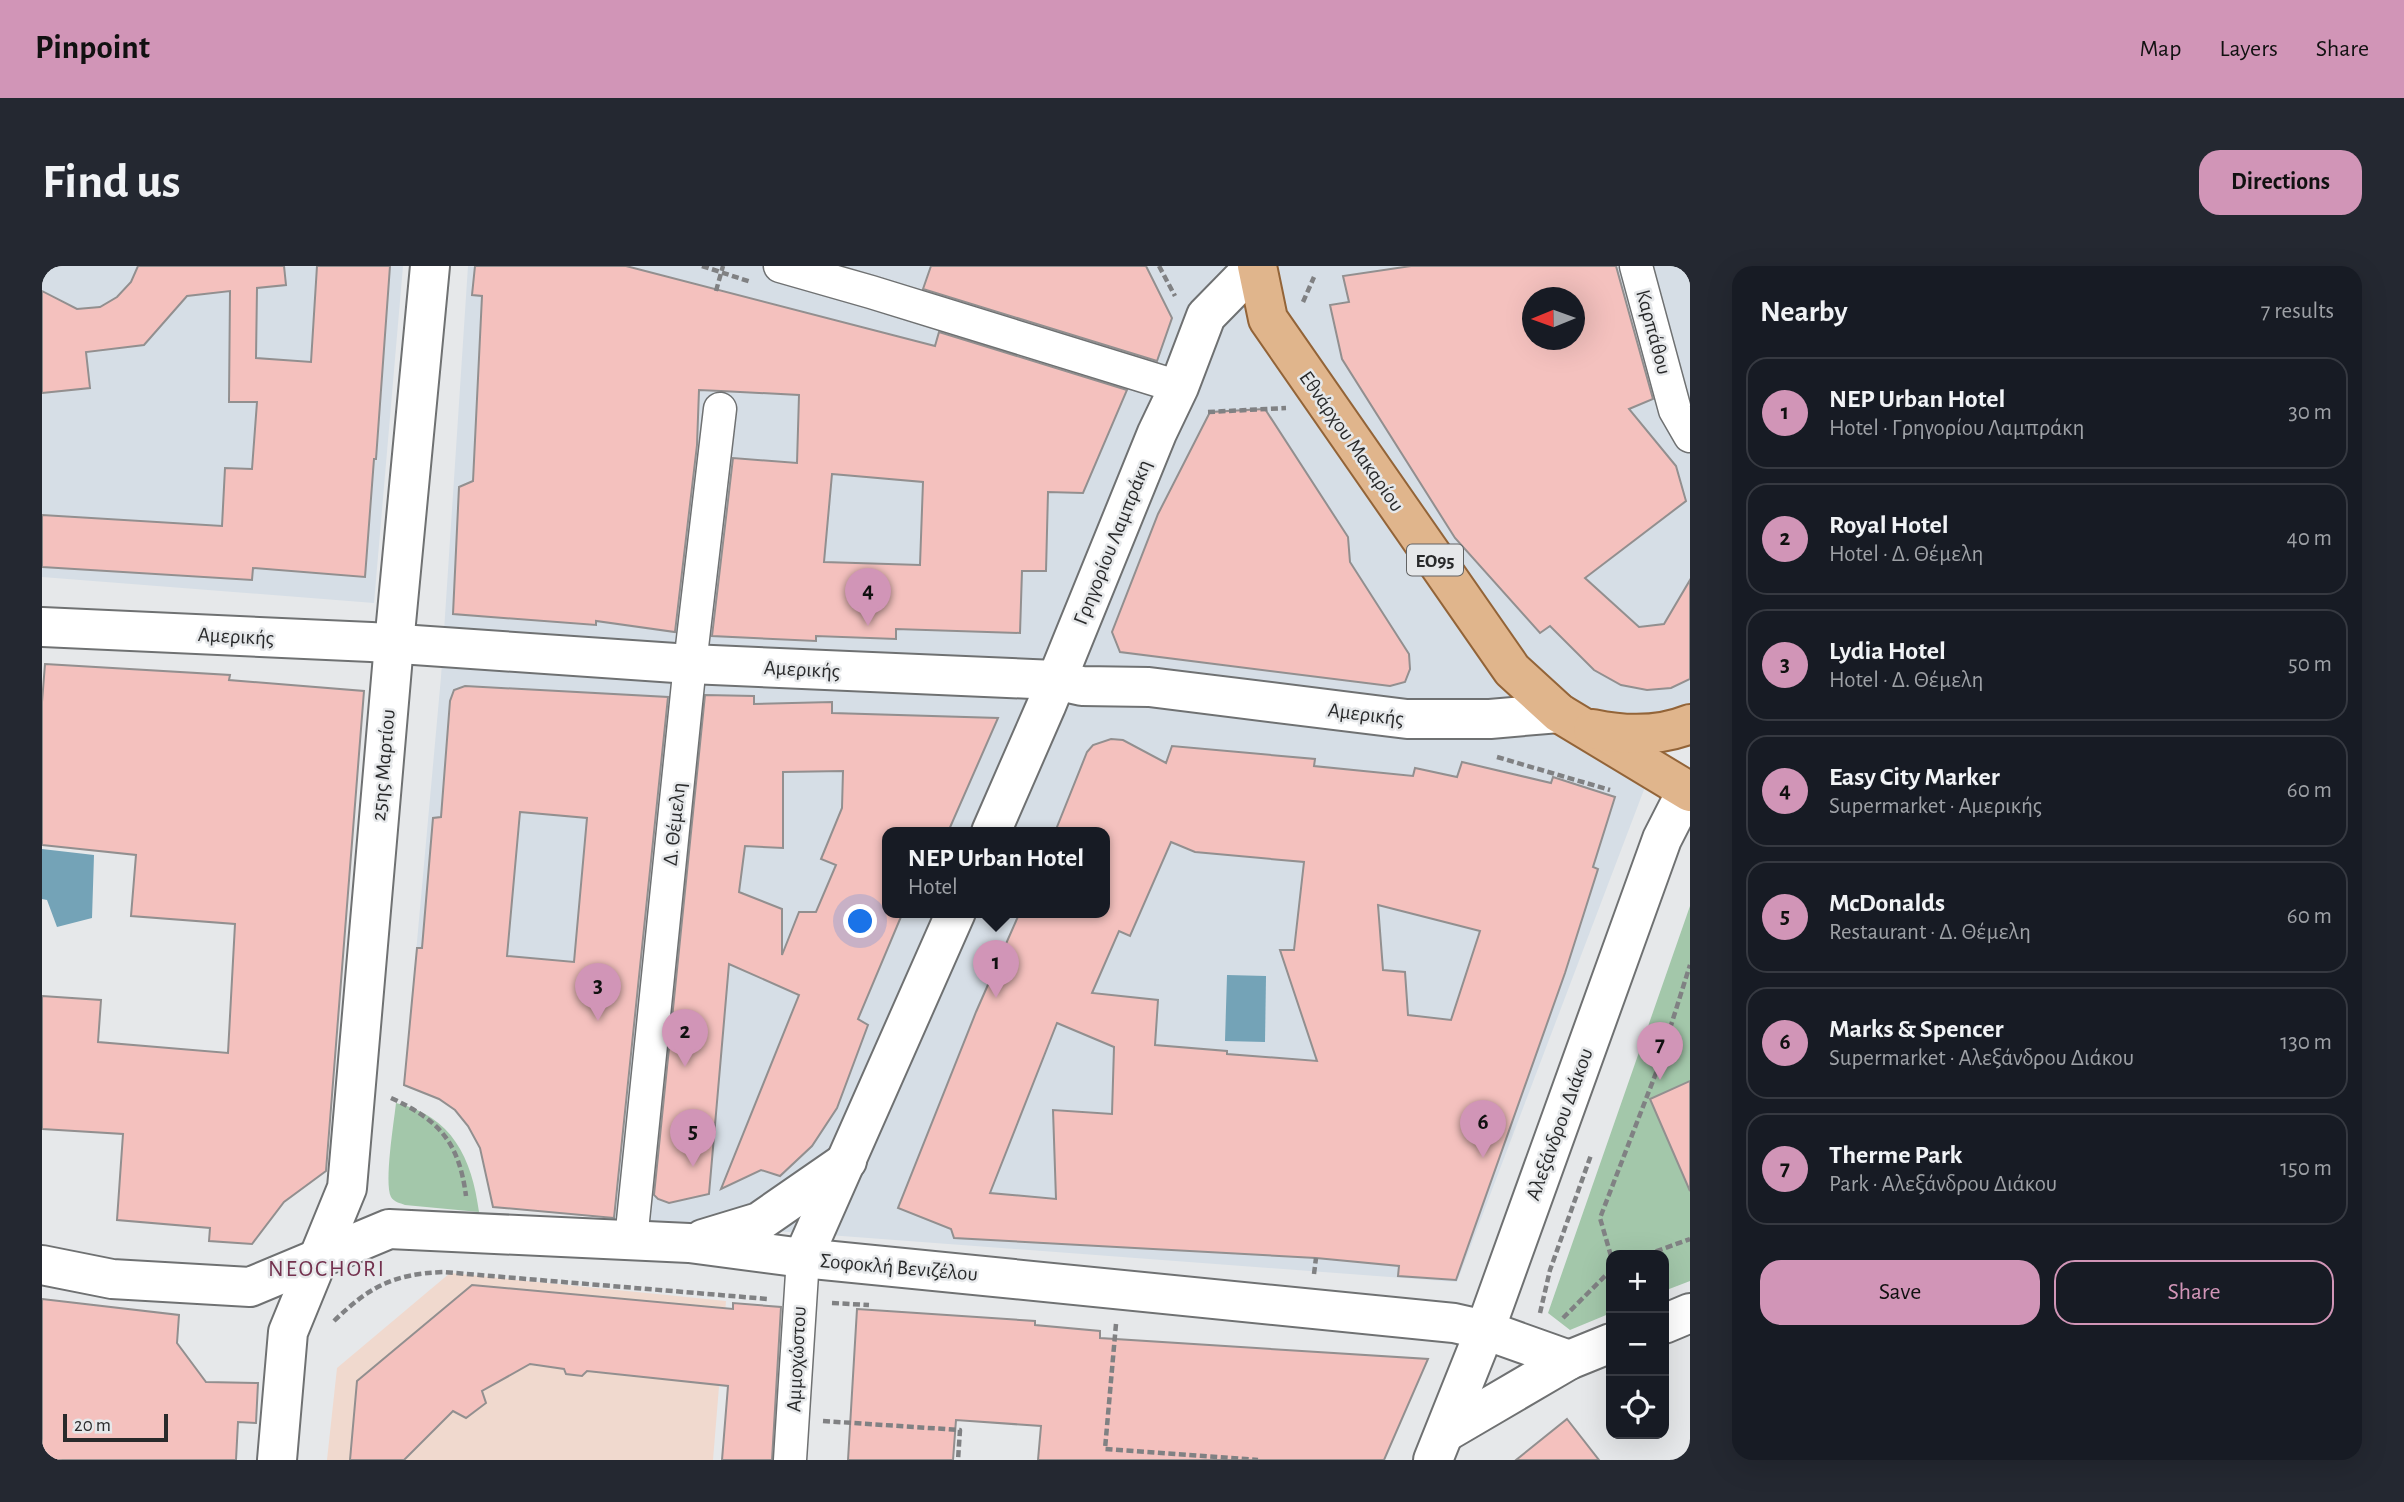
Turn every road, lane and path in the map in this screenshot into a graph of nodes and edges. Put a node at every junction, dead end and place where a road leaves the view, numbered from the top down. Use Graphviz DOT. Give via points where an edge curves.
graph roads {
  1 [pos="430,266"];
  2 [pos="723,266"];
  3 [pos="780,266"];
  4 [pos="1159,266"];
  5 [pos="1256,266"];
  6 [pos="1636,266"];
  7 [pos="716,291"];
  8 [pos="1178,303"];
  9 [pos="1189,400"];
  10 [pos="1294,408"];
  11 [pos="720,409"];
  12 [pos="1690,436"];
  13 [pos="42,627"];
  14 [pos="394,644"];
  15 [pos="690,664"];
  16 [pos="1055,680"];
  17 [pos="1572,720"];
  18 [pos="1690,723"];
  19 [pos="1486,754"];
  20 [pos="1689,789"];
  21 [pos="1623,794"];
  22 [pos="993,827"];
  23 [pos="953,918"];
  24 [pos="1690,965"];
  25 [pos="388,1096"];
  26 [pos="1592,1151"];
  27 [pos="847,1161"];
  28 [pos="467,1202"];
  29 [pos="1690,1239"];
  30 [pos="631,1240"];
  31 [pos="689,1243"];
  32 [pos="1609,1250"];
  33 [pos="1660,1250"];
  34 [pos="317,1258"];
  35 [pos="803,1258"];
  36 [pos="1316,1258"];
  37 [pos="42,1265"];
  38 [pos="1606,1275"];
  39 [pos="1314,1276"];
  40 [pos="778,1300"];
  41 [pos="825,1303"];
  42 [pos="876,1306"];
  43 [pos="1116,1321"];
  44 [pos="1538,1321"];
  45 [pos="1559,1322"];
  46 [pos="329,1327"];
  47 [pos="1485,1330"];
  48 [pos="1606,1345"];
  49 [pos="1569,1360"];
  50 [pos="819,1421"];
  51 [pos="1440,1446"];
  52 [pos="276,1460"];
  53 [pos="790,1460"];
  54 [pos="958,1460"];
  55 [pos="1258,1460"];
  1 -- 14 [label="street, 25ης Μαρτίου"];
  2 -- 7 [label="path"];
  3 -- 9 [label="street" via="897,300"];
  4 -- 8 [label="path"];
  5 -- 9 [label="street, Γρηγορίου Λαμπράκη" via="1206,316"];
  5 -- 17 [label="main road, Εθνάρχου Μακαρίου / ΕΟ95" via="1268,320 1512,670"];
  6 -- 12 [label="street, Καρπάθου" via="1675,410"];
  9 -- 10 [label="path"];
  9 -- 16 [label="street, Γρηγορίου Λαμπράκη" via="1157,433"];
  11 -- 15 [label="street, Δ. Θέμελη"];
  13 -- 14 [label="street, Αμερικής"];
  14 -- 15 [label="street, Αμερικής"];
  14 -- 34 [label="street, 25ης Μαρτίου" via="347,1188"];
  15 -- 16 [label="street, Αμερικής"];
  15 -- 30 [label="street, Δ. Θέμελη"];
  16 -- 17 [label="street, Αμερικής" via="1407,719"];
  16 -- 22 [label="street, Γρηγορίου Λαμπράκη"];
  17 -- 18 [label="main road" via="1615,734 1647,734"];
  17 -- 20 [label="main road, Εθνάρχου Μακαρίου / ΕΟ95"];
  19 -- 21 [label="path"];
  20 -- 47 [label="street, Αλεξάνδρου Διάκου" via="1652,864"];
  23 -- 27 [label="street"];
  24 -- 32 [label="path" via="1656,1073 1600,1218"];
  25 -- 28 [label="path" via="427,1116 442,1130 453,1150"];
  26 -- 44 [label="path" via="1550,1270"];
  27 -- 31 [label="street" via="759,1222"];
  27 -- 35 [label="street"];
  29 -- 33 [label="path"];
  30 -- 31 [label="street, Σοφοκλή Βενιζέλου"];
  30 -- 34 [label="street, Σοφοκλή Βενιζέλου" via="389,1229"];
  31 -- 35 [label="street, Σοφοκλή Βενιζέλου"];
  34 -- 37 [label="street, Σοφοκλή Βενιζέλου" via="250,1287 113,1279"];
  34 -- 52 [label="street, 25ης Μαρτίου" via="288,1332"];
  35 -- 47 [label="street, Σοφοκλή Βενιζέλου" via="1454,1323"];
  35 -- 53 [label="street, Αμμοχώστου"];
  36 -- 39 [label="path"];
  38 -- 45 [label="path"];
  40 -- 46 [label="path" via="417,1273 390,1279"];
  41 -- 42 [label="path"];
  43 -- 55 [label="path" via="1105,1449"];
  47 -- 49 [label="street, Σοφοκλή Βενιζέλου"];
  47 -- 51 [label="street, Αλεξάνδρου Διάκου"];
  48 -- 49 [label="street"];
  49 -- 51 [label="street"];
  50 -- 54 [label="path" via="960,1430"];
}
